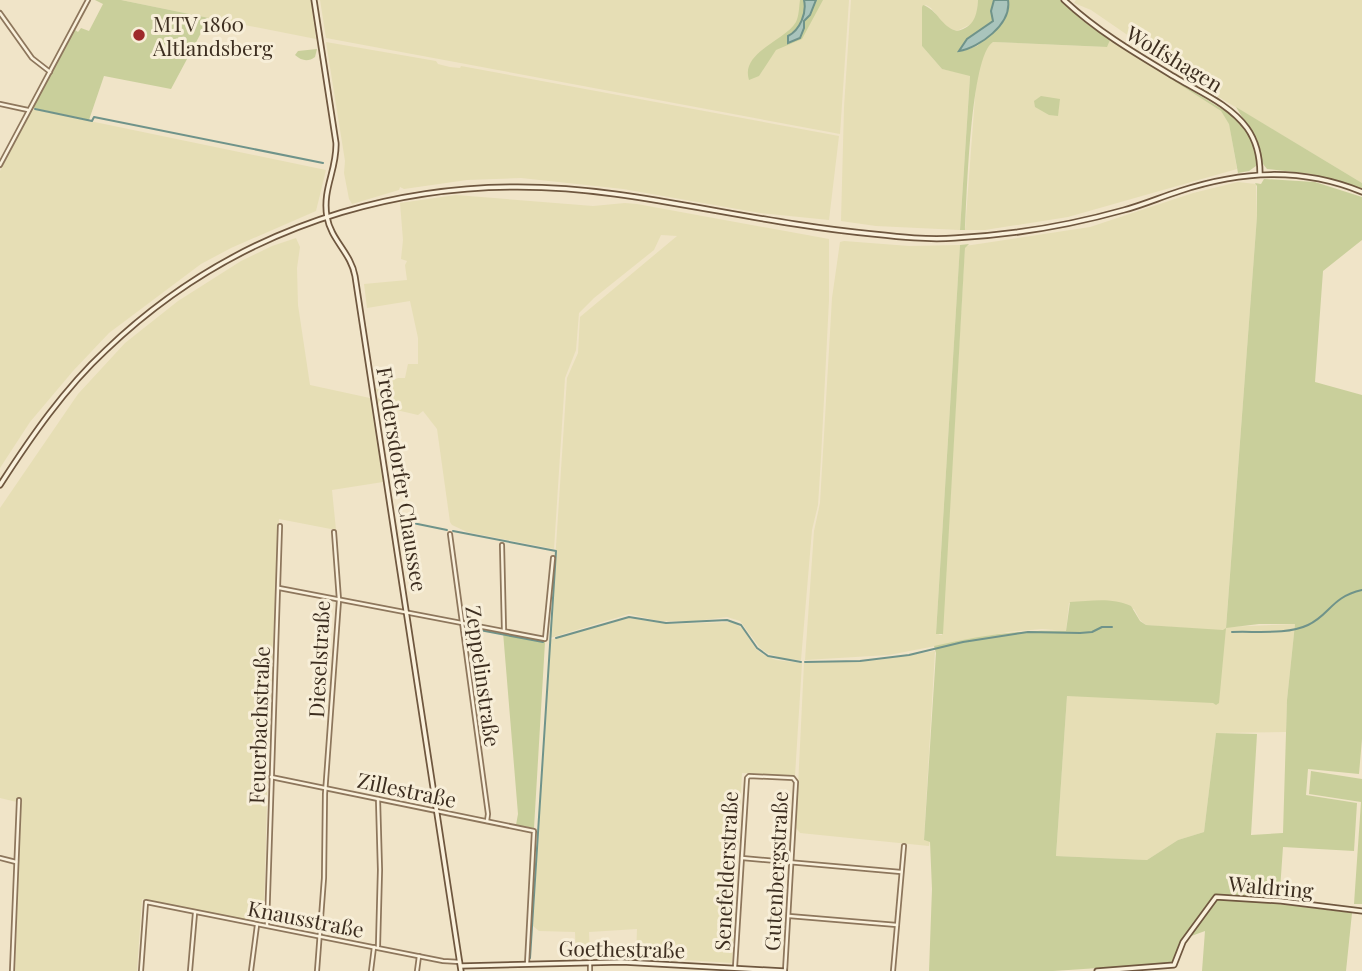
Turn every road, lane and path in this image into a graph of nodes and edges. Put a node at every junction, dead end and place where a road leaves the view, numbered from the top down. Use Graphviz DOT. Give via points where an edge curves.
graph roads {
  1 [pos="88,0"];
  2 [pos="314,0"];
  3 [pos="1064,0"];
  4 [pos="0,13"];
  5 [pos="50,72"];
  6 [pos="0,104"];
  7 [pos="29,110"];
  8 [pos="0,164"];
  9 [pos="1260,174"];
  10 [pos="1362,192"];
  11 [pos="327,216"];
  12 [pos="0,485"];
  13 [pos="280,526"];
  14 [pos="334,532"];
  15 [pos="450,534"];
  16 [pos="502,545"];
  17 [pos="553,558"];
  18 [pos="279,588"];
  19 [pos="339,600"];
  20 [pos="407,612"];
  21 [pos="461,623"];
  22 [pos="504,630"];
  23 [pos="747,777"];
  24 [pos="271,778"];
  25 [pos="326,789"];
  26 [pos="378,799"];
  27 [pos="19,800"];
  28 [pos="437,812"];
  29 [pos="487,821"];
  30 [pos="904,846"];
  31 [pos="0,858"];
  32 [pos="742,858"];
  33 [pos="792,861"];
  34 [pos="16,862"];
  35 [pos="901,872"];
  36 [pos="1362,911"];
  37 [pos="195,913"];
  38 [pos="788,916"];
  39 [pos="257,925"];
  40 [pos="267,925"];
  41 [pos="897,925"];
  42 [pos="321,936"];
  43 [pos="376,948"];
  44 [pos="419,956"];
  45 [pos="590,962"];
  46 [pos="528,964"];
  47 [pos="684,964"];
  48 [pos="461,967"];
  49 [pos="738,968"];
  50 [pos="1174,968"];
  51 [pos="1116,970"];
  52 [pos="12,971"];
  53 [pos="141,971"];
  54 [pos="190,971"];
  55 [pos="251,971"];
  56 [pos="317,971"];
  57 [pos="371,971"];
  58 [pos="417,971"];
  59 [pos="530,971"];
  60 [pos="590,971"];
  61 [pos="683,971"];
  62 [pos="784,971"];
  63 [pos="893,971"];
  64 [pos="1097,971"];
  1 -- 5 [label="street"];
  2 -- 11 [label="main road, Fredersdorfer Chaussee" via="336,143 325,195"];
  3 -- 9 [label="main road, Wolfshagen" via="1104,33 1237,117 1254,140"];
  4 -- 5 [label="street" via="32,58"];
  5 -- 7 [label="street"];
  6 -- 7 [label="street"];
  7 -- 8 [label="street"];
  9 -- 10 [label="main road" via="1306,176"];
  9 -- 11 [label="main road" via="1205,183 1126,210 1038,231 950,239 829,230 615,194 537,187 406,195"];
  11 -- 12 [label="main road" via="249,248 138,321 70,387"];
  11 -- 20 [label="main road, Fredersdorfer Chaussee" via="355,276"];
  13 -- 18 [label="street, Feuerbachstraße"];
  14 -- 19 [label="street, Dieselstraße"];
  15 -- 21 [label="street, Zeppelinstraße"];
  16 -- 22 [label="street"];
  17 -- 22 [label="street" via="545,639"];
  18 -- 19 [label="street"];
  18 -- 24 [label="street, Feuerbachstraße"];
  19 -- 20 [label="street"];
  19 -- 25 [label="street, Dieselstraße"];
  20 -- 21 [label="street"];
  20 -- 28 [label="main road, Fredersdorfer Chaussee"];
  21 -- 22 [label="street"];
  21 -- 29 [label="street, Zeppelinstraße"];
  23 -- 32 [label="street, Senefelderstraße"];
  23 -- 33 [label="street, Gutenbergstraße" via="793,778 796,782"];
  24 -- 25 [label="street, Zillestraße"];
  24 -- 40 [label="street, Feuerbachstraße"];
  25 -- 26 [label="street, Zillestraße"];
  25 -- 42 [label="street, Dieselstraße"];
  26 -- 28 [label="street, Zillestraße"];
  26 -- 43 [label="street"];
  27 -- 34 [label="street"];
  28 -- 29 [label="street, Zillestraße"];
  28 -- 48 [label="main road, Fredersdorfer Chaussee"];
  29 -- 46 [label="street, Zillestraße" via="536,832"];
  30 -- 35 [label="street"];
  31 -- 34 [label="street"];
  32 -- 33 [label="street"];
  32 -- 49 [label="street, Senefelderstraße"];
  33 -- 35 [label="street"];
  33 -- 38 [label="street, Gutenbergstraße"];
  34 -- 52 [label="street"];
  35 -- 41 [label="street"];
  36 -- 50 [label="main road, Waldring" via="1216,897 1183,942"];
  37 -- 39 [label="street, Knausstraße"];
  37 -- 53 [label="street, Knausstraße" via="146,902"];
  37 -- 54 [label="street"];
  38 -- 41 [label="street"];
  38 -- 62 [label="street, Gutenbergstraße"];
  39 -- 40 [label="street, Knausstraße"];
  39 -- 55 [label="street"];
  40 -- 42 [label="street, Knausstraße"];
  41 -- 63 [label="street"];
  42 -- 43 [label="street, Knausstraße"];
  42 -- 56 [label="street, Dieselstraße"];
  43 -- 44 [label="street, Knausstraße"];
  43 -- 57 [label="street"];
  44 -- 48 [label="street, Knausstraße"];
  44 -- 58 [label="street"];
  45 -- 46 [label="main road, Goethestraße"];
  45 -- 47 [label="main road, Goethestraße"];
  45 -- 60 [label="street"];
  46 -- 48 [label="main road, Goethestraße"];
  46 -- 59 [label="street"];
  47 -- 49 [label="main road, Goethestraße"];
  47 -- 61 [label="street"];
  49 -- 62 [label="main road, Goethestraße"];
  50 -- 51 [label="main road"];
  51 -- 64 [label="main road"];
}
